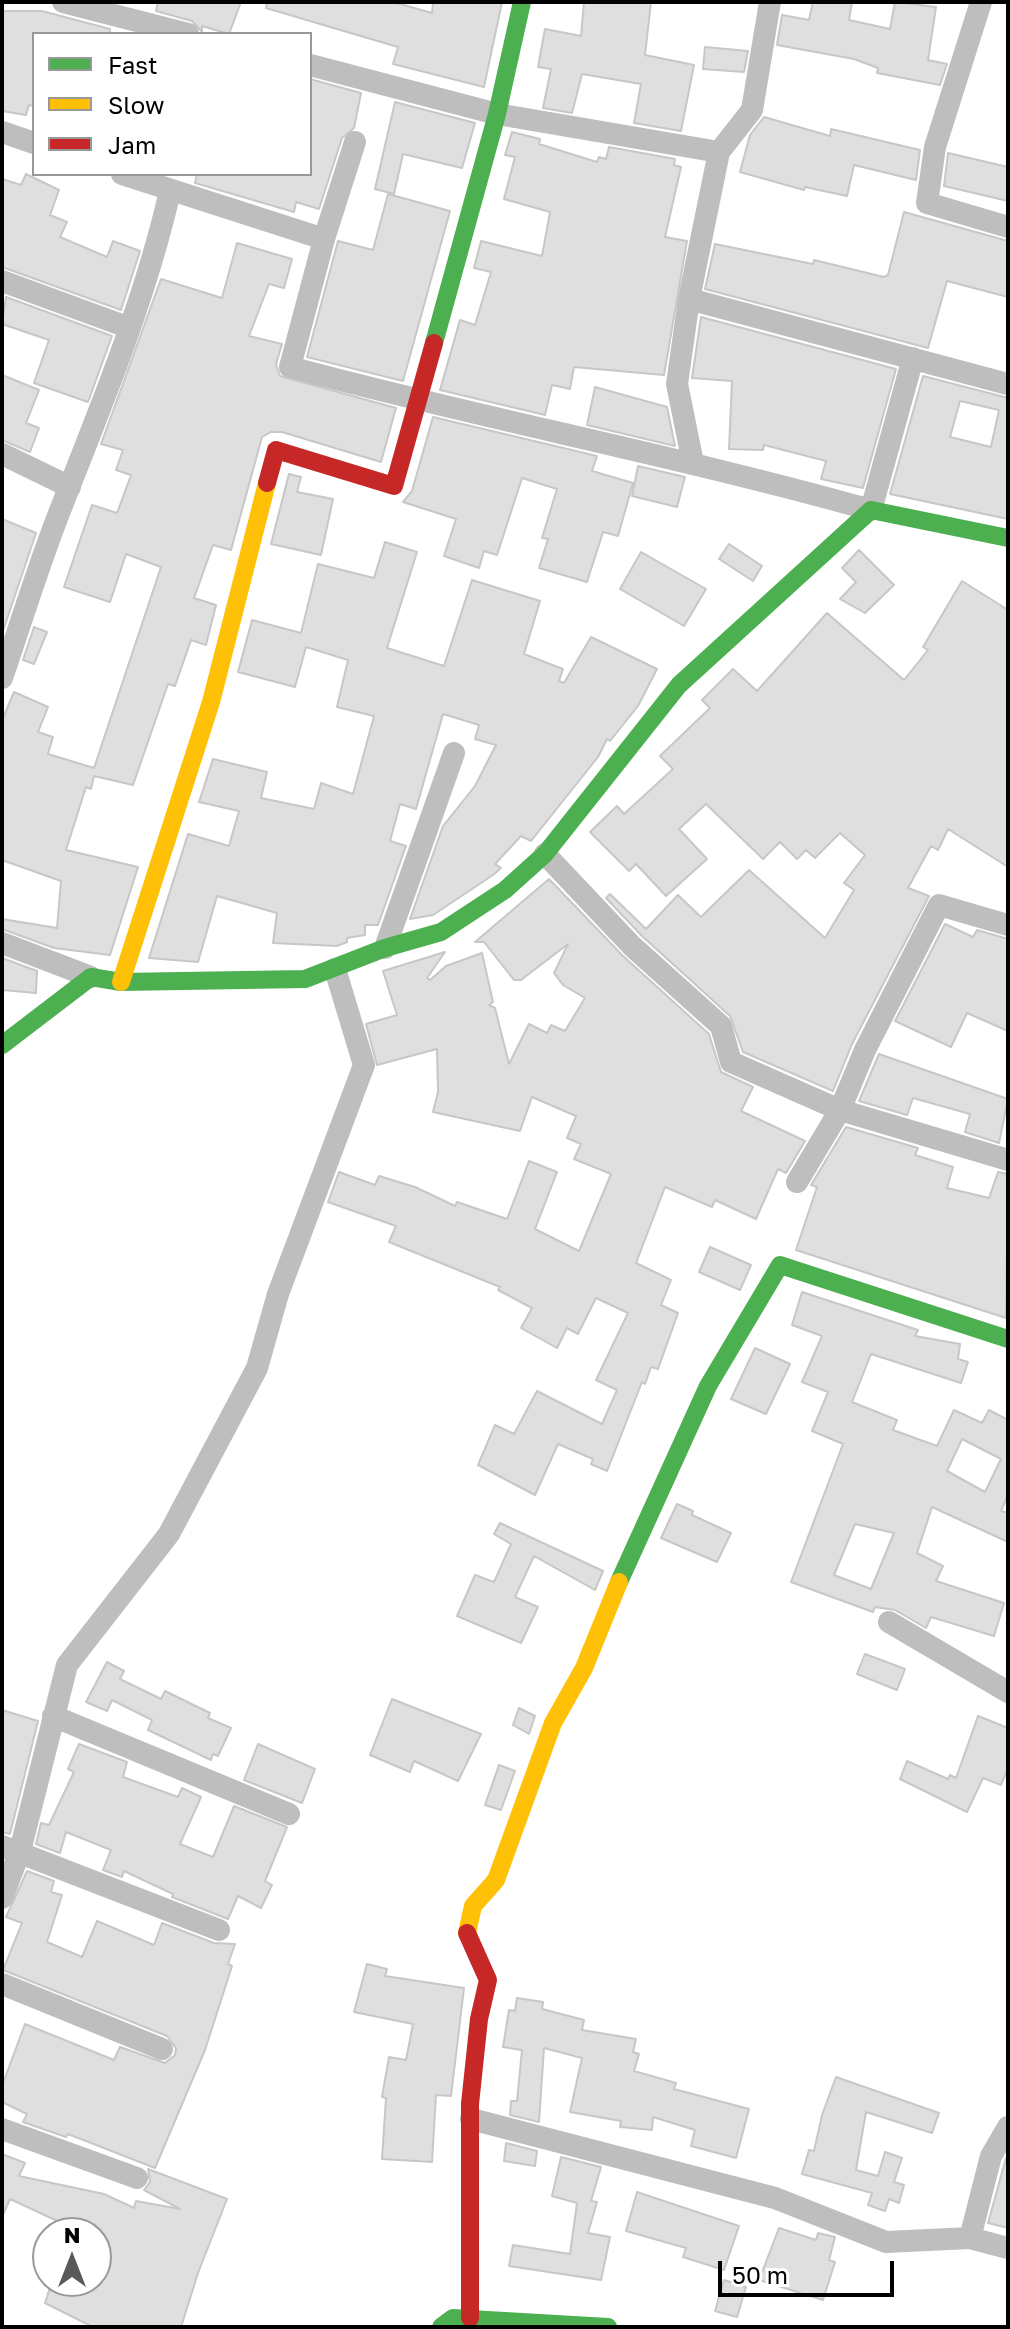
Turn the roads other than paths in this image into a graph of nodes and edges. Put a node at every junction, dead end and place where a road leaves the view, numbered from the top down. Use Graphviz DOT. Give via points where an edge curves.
graph roads {
  1 [pos="63,2"];
  2 [pos="522,2"];
  3 [pos="770,2"];
  4 [pos="981,2"];
  5 [pos="180,32"];
  6 [pos="312,66"];
  7 [pos="497,114"];
  8 [pos="2,132"];
  9 [pos="32,142"];
  10 [pos="355,142"];
  11 [pos="719,152"];
  12 [pos="128,176"];
  13 [pos="170,191"];
  14 [pos="1008,227"];
  15 [pos="324,239"];
  16 [pos="2,281"];
  17 [pos="689,299"];
  18 [pos="130,328"];
  19 [pos="913,358"];
  20 [pos="1008,384"];
  21 [pos="417,401"];
  22 [pos="2,454"];
  23 [pos="693,463"];
  24 [pos="70,487"];
  25 [pos="871,510"];
  26 [pos="1008,538"];
  27 [pos="2,678"];
  28 [pos="454,753"];
  29 [pos="545,854"];
  30 [pos="1008,925"];
  31 [pos="2,943"];
  32 [pos="385,948"];
  33 [pos="335,969"];
  34 [pos="91,977"];
  35 [pos="121,982"];
  36 [pos="2,1045"];
  37 [pos="840,1110"];
  38 [pos="1007,1156"];
  39 [pos="797,1182"];
  40 [pos="1008,1339"];
  41 [pos="889,1622"];
  42 [pos="1008,1692"];
  43 [pos="53,1716"];
  44 [pos="289,1814"];
  45 [pos="11,1848"];
  46 [pos="2,1898"];
  47 [pos="219,1930"];
  48 [pos="2,1984"];
  49 [pos="162,2049"];
  50 [pos="471,2119"];
  51 [pos="1008,2127"];
  52 [pos="2,2129"];
  53 [pos="137,2178"];
  54 [pos="970,2238"];
  55 [pos="1008,2248"];
  56 [pos="470,2318"];
  57 [pos="441,2327"];
  58 [pos="608,2327"];
  1 -- 5 [label="street"];
  2 -- 7 [label="street"];
  3 -- 11 [label="street" via="752,110"];
  4 -- 14 [label="street" via="935,147 927,203"];
  6 -- 7 [label="street"];
  7 -- 11 [label="street"];
  7 -- 21 [label="street"];
  8 -- 9 [label="street"];
  10 -- 15 [label="street"];
  11 -- 17 [label="street"];
  12 -- 13 [label="street"];
  13 -- 15 [label="street"];
  13 -- 18 [label="street"];
  15 -- 21 [label="street" via="290,367"];
  16 -- 18 [label="street"];
  17 -- 19 [label="street"];
  17 -- 23 [label="street" via="677,384"];
  18 -- 24 [label="street"];
  19 -- 20 [label="street"];
  19 -- 25 [label="street"];
  21 -- 23 [label="street"];
  21 -- 35 [label="street" via="394,486 276,450 211,702"];
  22 -- 24 [label="street"];
  23 -- 25 [label="street"];
  24 -- 27 [label="street"];
  25 -- 26 [label="street"];
  25 -- 29 [label="street" via="679,685"];
  28 -- 32 [label="street"];
  29 -- 32 [label="street" via="505,890 441,932"];
  29 -- 37 [label="street" via="632,946 721,1026 731,1062"];
  30 -- 37 [label="street" via="939,905"];
  31 -- 34 [label="street"];
  32 -- 33 [label="street"];
  33 -- 35 [label="street" via="305,979"];
  33 -- 43 [label="street" via="364,1065 278,1294 257,1368 169,1534 67,1665"];
  34 -- 35 [label="street"];
  34 -- 36 [label="street"];
  37 -- 38 [label="street"];
  37 -- 39 [label="street"];
  40 -- 50 [label="street" via="780,1265 702,1399 639,1532 584,1668 553,1723 496,1880 473,1906 467,1933 488,1980 476,2022"];
  41 -- 42 [label="street"];
  43 -- 44 [label="street"];
  43 -- 45 [label="street"];
  45 -- 46 [label="street"];
  45 -- 47 [label="street"];
  48 -- 49 [label="street"];
  50 -- 54 [label="street" via="775,2198 886,2242"];
  50 -- 56 [label="street"];
  51 -- 54 [label="street" via="991,2156"];
  52 -- 53 [label="street"];
  54 -- 55 [label="street"];
  56 -- 57 [label="street" via="453,2318"];
  56 -- 58 [label="street"];
}
